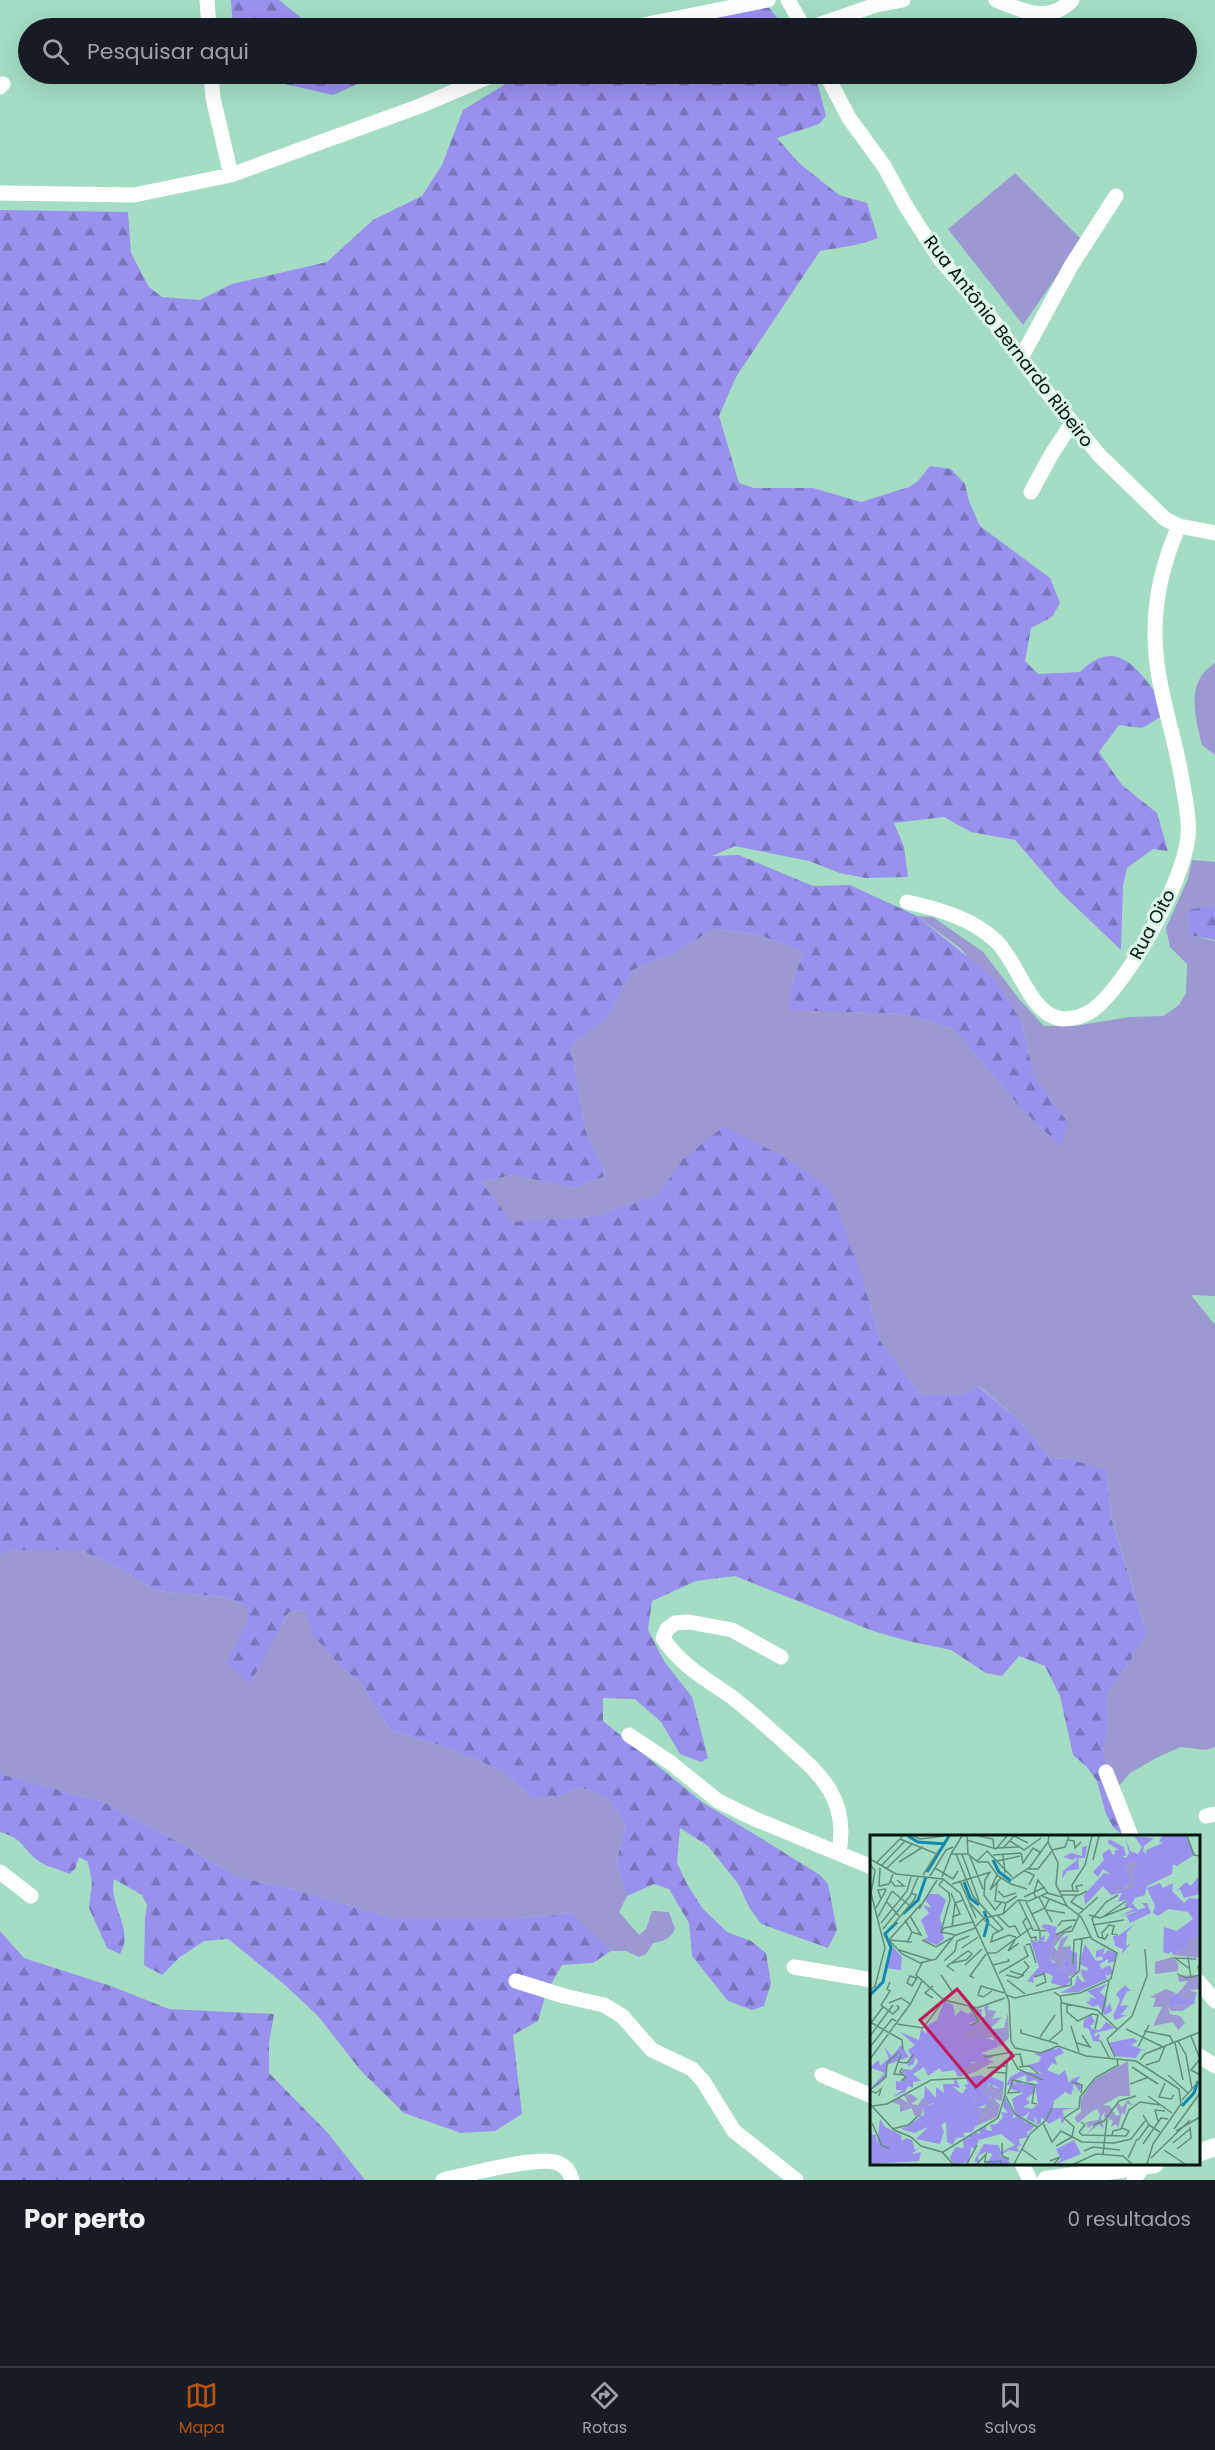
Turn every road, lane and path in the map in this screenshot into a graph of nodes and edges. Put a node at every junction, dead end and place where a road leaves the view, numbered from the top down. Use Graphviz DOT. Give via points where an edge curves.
graph roads {
  1 [pos="207,0"];
  2 [pos="768,0"];
  3 [pos="788,0"];
  4 [pos="903,0"];
  5 [pos="996,0"];
  6 [pos="1072,0"];
  7 [pos="208,18"];
  8 [pos="678,18"];
  9 [pos="798,18"];
  10 [pos="838,18"];
  11 [pos="212,84"];
  12 [pos="472,84"];
  13 [pos="831,84"];
  14 [pos="231,175"];
  15 [pos="0,193"];
  16 [pos="1116,196"];
  17 [pos="1021,358"];
  18 [pos="1072,423"];
  19 [pos="1032,492"];
  20 [pos="1179,526"];
  21 [pos="1215,533"];
  22 [pos="907,903"];
  23 [pos="780,1658"];
  24 [pos="629,1735"];
  25 [pos="1106,1772"];
  26 [pos="1131,1835"];
  27 [pos="839,1852"];
  28 [pos="870,1866"];
  29 [pos="0,1872"];
  30 [pos="31,1896"];
  31 [pos="794,1967"];
  32 [pos="870,1980"];
  33 [pos="516,1981"];
  34 [pos="1200,1983"];
  35 [pos="1215,2001"];
  36 [pos="1200,2056"];
  37 [pos="1215,2066"];
  38 [pos="822,2075"];
  39 [pos="870,2095"];
  40 [pos="1215,2147"];
  41 [pos="1200,2152"];
  42 [pos="1023,2165"];
  43 [pos="1144,2170"];
  44 [pos="443,2180"];
  45 [pos="572,2180"];
  46 [pos="796,2180"];
  47 [pos="1030,2180"];
  48 [pos="1046,2180"];
  1 -- 7 [label="street"];
  2 -- 8 [label="street"];
  3 -- 9 [label="street"];
  4 -- 10 [label="street"];
  5 -- 6 [label="street" via="1045,15"];
  11 -- 14 [label="street"];
  12 -- 14 [label="street"];
  13 -- 17 [label="street, Rua Antônio Bernardo Ribeiro" via="940,259"];
  14 -- 15 [label="street" via="134,195"];
  16 -- 17 [label="street" via="1071,266"];
  17 -- 18 [label="street, Rua Antônio Bernardo Ribeiro"];
  18 -- 19 [label="street"];
  18 -- 20 [label="street, Rua Antônio Bernardo Ribeiro" via="1140,496"];
  20 -- 21 [label="street, Rua Antônio Bernardo Ribeiro"];
  20 -- 22 [label="street, Rua Oito" via="1164,561 1159,586 1156,653 1177,748 1188,837 1170,897 1133,961 1092,1011 1078,1018 1061,1019 1038,1006 996,941 968,922 937,909"];
  23 -- 27 [label="street" via="732,1630 689,1622 675,1623 663,1638 676,1654 823,1778 840,1814 843,1834"];
  24 -- 27 [label="street" via="718,1801"];
  25 -- 26 [label="street"];
  27 -- 28 [label="street"];
  29 -- 30 [label="street"];
  31 -- 32 [label="street"];
  33 -- 46 [label="street" via="604,2005 622,2016 652,2050 692,2069 734,2131"];
  34 -- 35 [label="street"];
  36 -- 37 [label="street"];
  38 -- 39 [label="street"];
  40 -- 41 [label="street"];
  42 -- 47 [label="street"];
  43 -- 48 [label="street"];
  44 -- 45 [label="street" via="525,2163 556,2162 565,2167"];
}
